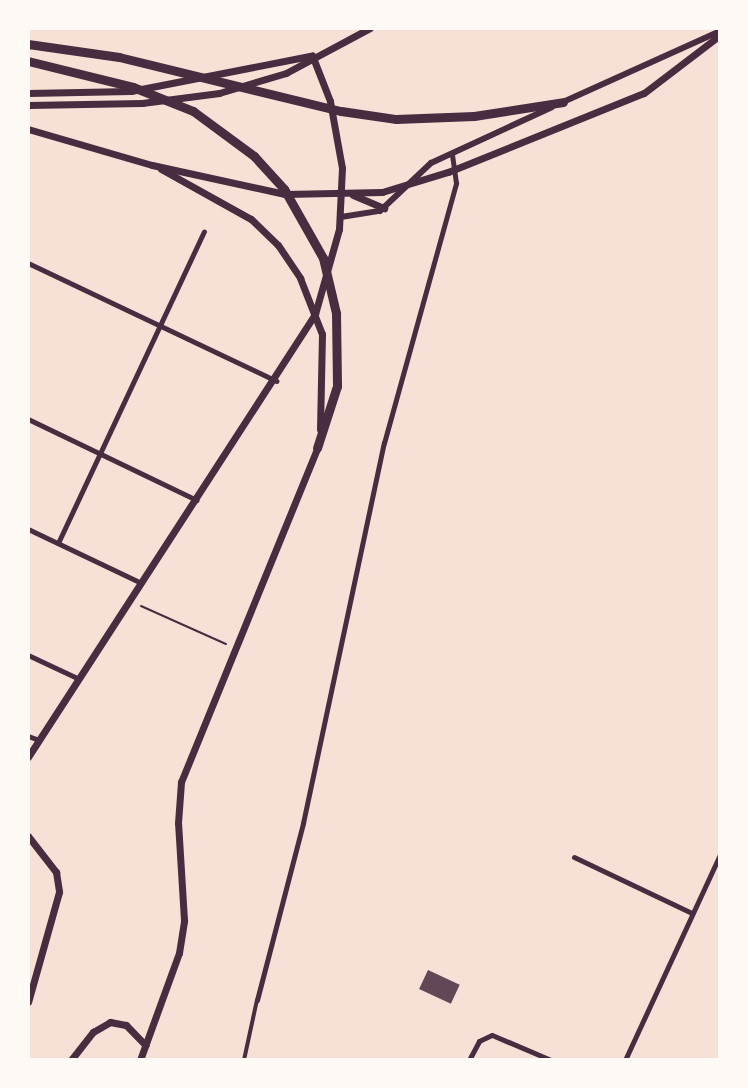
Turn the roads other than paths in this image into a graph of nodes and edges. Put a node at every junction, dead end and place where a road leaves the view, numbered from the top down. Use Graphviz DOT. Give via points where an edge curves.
graph roads {
  1 [pos="370,28"];
  2 [pos="720,33"];
  3 [pos="29,44"];
  4 [pos="312,55"];
  5 [pos="28,61"];
  6 [pos="28,93"];
  7 [pos="563,102"];
  8 [pos="28,105"];
  9 [pos="28,129"];
  10 [pos="452,152"];
  11 [pos="152,165"];
  12 [pos="342,190"];
  13 [pos="384,208"];
  14 [pos="341,217"];
  15 [pos="204,232"];
  16 [pos="28,263"];
  17 [pos="161,325"];
  18 [pos="276,381"];
  19 [pos="28,419"];
  20 [pos="317,448"];
  21 [pos="101,453"];
  22 [pos="196,500"];
  23 [pos="28,529"];
  24 [pos="58,543"];
  25 [pos="141,583"];
  26 [pos="28,655"];
  27 [pos="79,679"];
  28 [pos="28,736"];
  29 [pos="39,740"];
  30 [pos="28,757"];
  31 [pos="28,836"];
  32 [pos="720,854"];
  33 [pos="574,857"];
  34 [pos="692,913"];
  35 [pos="257,1000"];
  36 [pos="28,1002"];
  37 [pos="145,1045"];
  38 [pos="71,1060"];
  39 [pos="140,1060"];
  40 [pos="244,1060"];
  41 [pos="469,1060"];
  42 [pos="551,1060"];
  43 [pos="625,1060"];
  1 -- 4 [label="main road"];
  2 -- 7 [label="street"];
  2 -- 11 [label="main road" via="663,83 404,187 335,196 285,194"];
  3 -- 7 [label="highway" via="119,57 374,116 445,119"];
  4 -- 6 [label="main road" via="131,91"];
  4 -- 8 [label="main road" via="286,73 219,93 142,103"];
  4 -- 12 [label="main road" via="338,132"];
  5 -- 20 [label="highway" via="165,98 215,124 284,189 317,246 331,288 339,346 334,401"];
  7 -- 10 [label="street"];
  9 -- 11 [label="main road"];
  10 -- 13 [label="street" via="422,171"];
  10 -- 35 [label="street" via="456,183 384,443 303,823"];
  11 -- 20 [label="main road" via="233,206 278,245 311,302 323,346"];
  12 -- 13 [label="main road"];
  12 -- 14 [label="main road"];
  13 -- 14 [label="street" via="369,216"];
  14 -- 18 [label="main road" via="315,314"];
  15 -- 17 [label="street"];
  16 -- 17 [label="street"];
  17 -- 18 [label="street"];
  17 -- 21 [label="street"];
  18 -- 22 [label="main road"];
  19 -- 21 [label="street"];
  20 -- 37 [label="main road" via="181,782 184,920 179,953"];
  21 -- 22 [label="street"];
  21 -- 24 [label="street"];
  22 -- 25 [label="main road"];
  23 -- 24 [label="street"];
  24 -- 25 [label="street"];
  25 -- 27 [label="main road"];
  26 -- 27 [label="street"];
  27 -- 29 [label="main road"];
  28 -- 29 [label="street"];
  29 -- 30 [label="main road"];
  31 -- 36 [label="main road" via="44,850 59,892"];
  32 -- 34 [label="street"];
  33 -- 34 [label="street"];
  34 -- 43 [label="street"];
  35 -- 40 [label="street"];
  37 -- 38 [label="main road" via="126,1025 110,1022 93,1032"];
  37 -- 39 [label="main road"];
  41 -- 42 [label="street" via="485,1035"];
}
